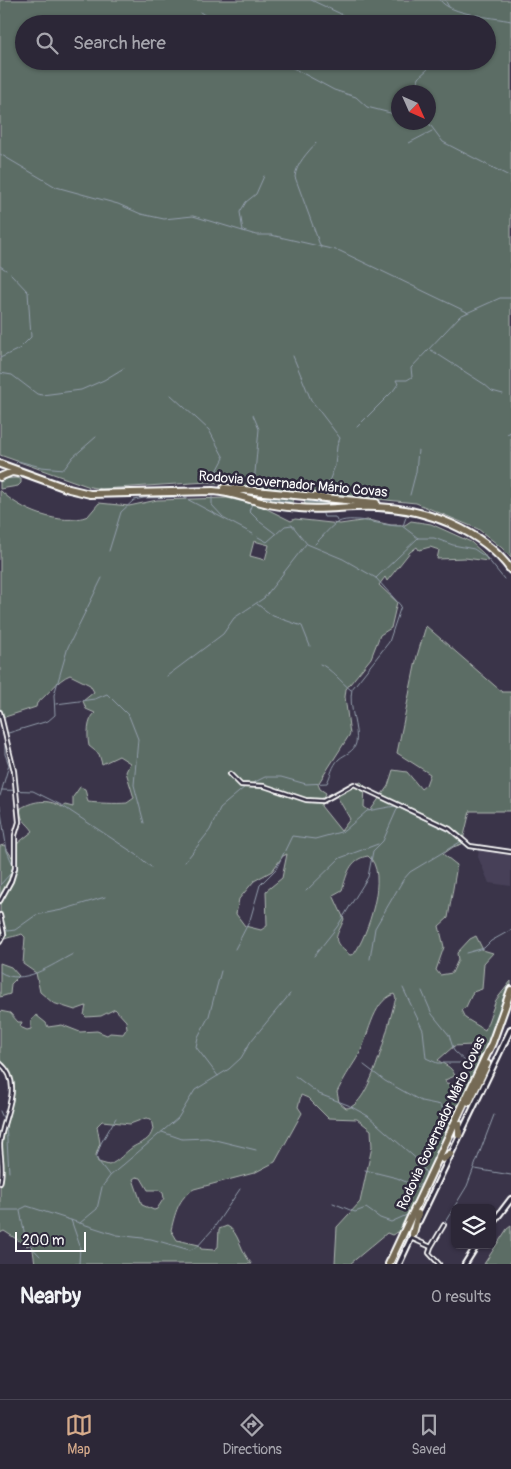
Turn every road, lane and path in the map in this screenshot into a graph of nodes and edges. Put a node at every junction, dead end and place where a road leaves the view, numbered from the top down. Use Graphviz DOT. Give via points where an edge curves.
graph roads {
  1 [pos="0,464"];
  2 [pos="0,475"];
  3 [pos="48,482"];
  4 [pos="267,493"];
  5 [pos="327,498"];
  6 [pos="267,504"];
  7 [pos="327,510"];
  8 [pos="511,566"];
  9 [pos="511,570"];
  10 [pos="0,712"];
  11 [pos="230,774"];
  12 [pos="511,852"];
  13 [pos="0,901"];
  14 [pos="0,915"];
  15 [pos="0,942"];
  16 [pos="511,990"];
  17 [pos="511,1004"];
  18 [pos="511,1030"];
  19 [pos="0,1063"];
  20 [pos="461,1123"];
  21 [pos="459,1135"];
  22 [pos="450,1154"];
  23 [pos="443,1159"];
  24 [pos="0,1182"];
  25 [pos="511,1199"];
  26 [pos="418,1214"];
  27 [pos="496,1219"];
  28 [pos="444,1225"];
  29 [pos="412,1236"];
  30 [pos="431,1247"];
  31 [pos="474,1249"];
  32 [pos="390,1263"];
  33 [pos="399,1264"];
  34 [pos="439,1264"];
  35 [pos="465,1264"];
  1 -- 2 [label="highway"];
  1 -- 3 [label="highway, Rodovia Governador Mário Covas"];
  1 -- 4 [label="highway, Rodovia Governador Mário Covas" via="90,491 112,493 214,488"];
  2 -- 3 [label="highway" via="14,472"];
  3 -- 6 [label="highway, Rodovia Governador Mário Covas" via="101,496 214,491"];
  4 -- 5 [label="highway, Rodovia Governador Mário Covas"];
  4 -- 6 [label="highway" via="293,497 296,502 289,506"];
  5 -- 7 [label="highway" via="305,498 302,502 307,507"];
  5 -- 8 [label="highway, Rodovia Governador Mário Covas" via="406,506 430,513 479,536"];
  6 -- 7 [label="highway, Rodovia Governador Mário Covas"];
  7 -- 9 [label="highway, Rodovia Governador Mário Covas" via="379,506 421,513 477,538"];
  10 -- 13 [label="street" via="14,771 19,822 12,881"];
  11 -- 12 [label="street" via="241,785 264,786 306,800 323,801 354,784 450,830 470,846"];
  14 -- 15 [label="street" via="4,934"];
  16 -- 32 [label="highway, Rodovia Governador Mário Covas" via="492,1043"];
  17 -- 20 [label="highway, Rodovia Governador Mário Covas"];
  18 -- 20 [label="street"];
  19 -- 24 [label="street" via="8,1070 13,1086 0,1144"];
  20 -- 21 [label="highway"];
  20 -- 23 [label="highway, Rodovia Governador Mário Covas"];
  21 -- 22 [label="street"];
  22 -- 23 [label="highway"];
  22 -- 29 [label="street"];
  23 -- 26 [label="highway, Rodovia Governador Mário Covas"];
  25 -- 27 [label="street"];
  26 -- 29 [label="highway"];
  26 -- 32 [label="highway, Rodovia Governador Mário Covas"];
  28 -- 30 [label="street"];
  29 -- 30 [label="street"];
  29 -- 33 [label="street"];
  30 -- 34 [label="street" via="429,1253"];
  31 -- 35 [label="street"];
}
